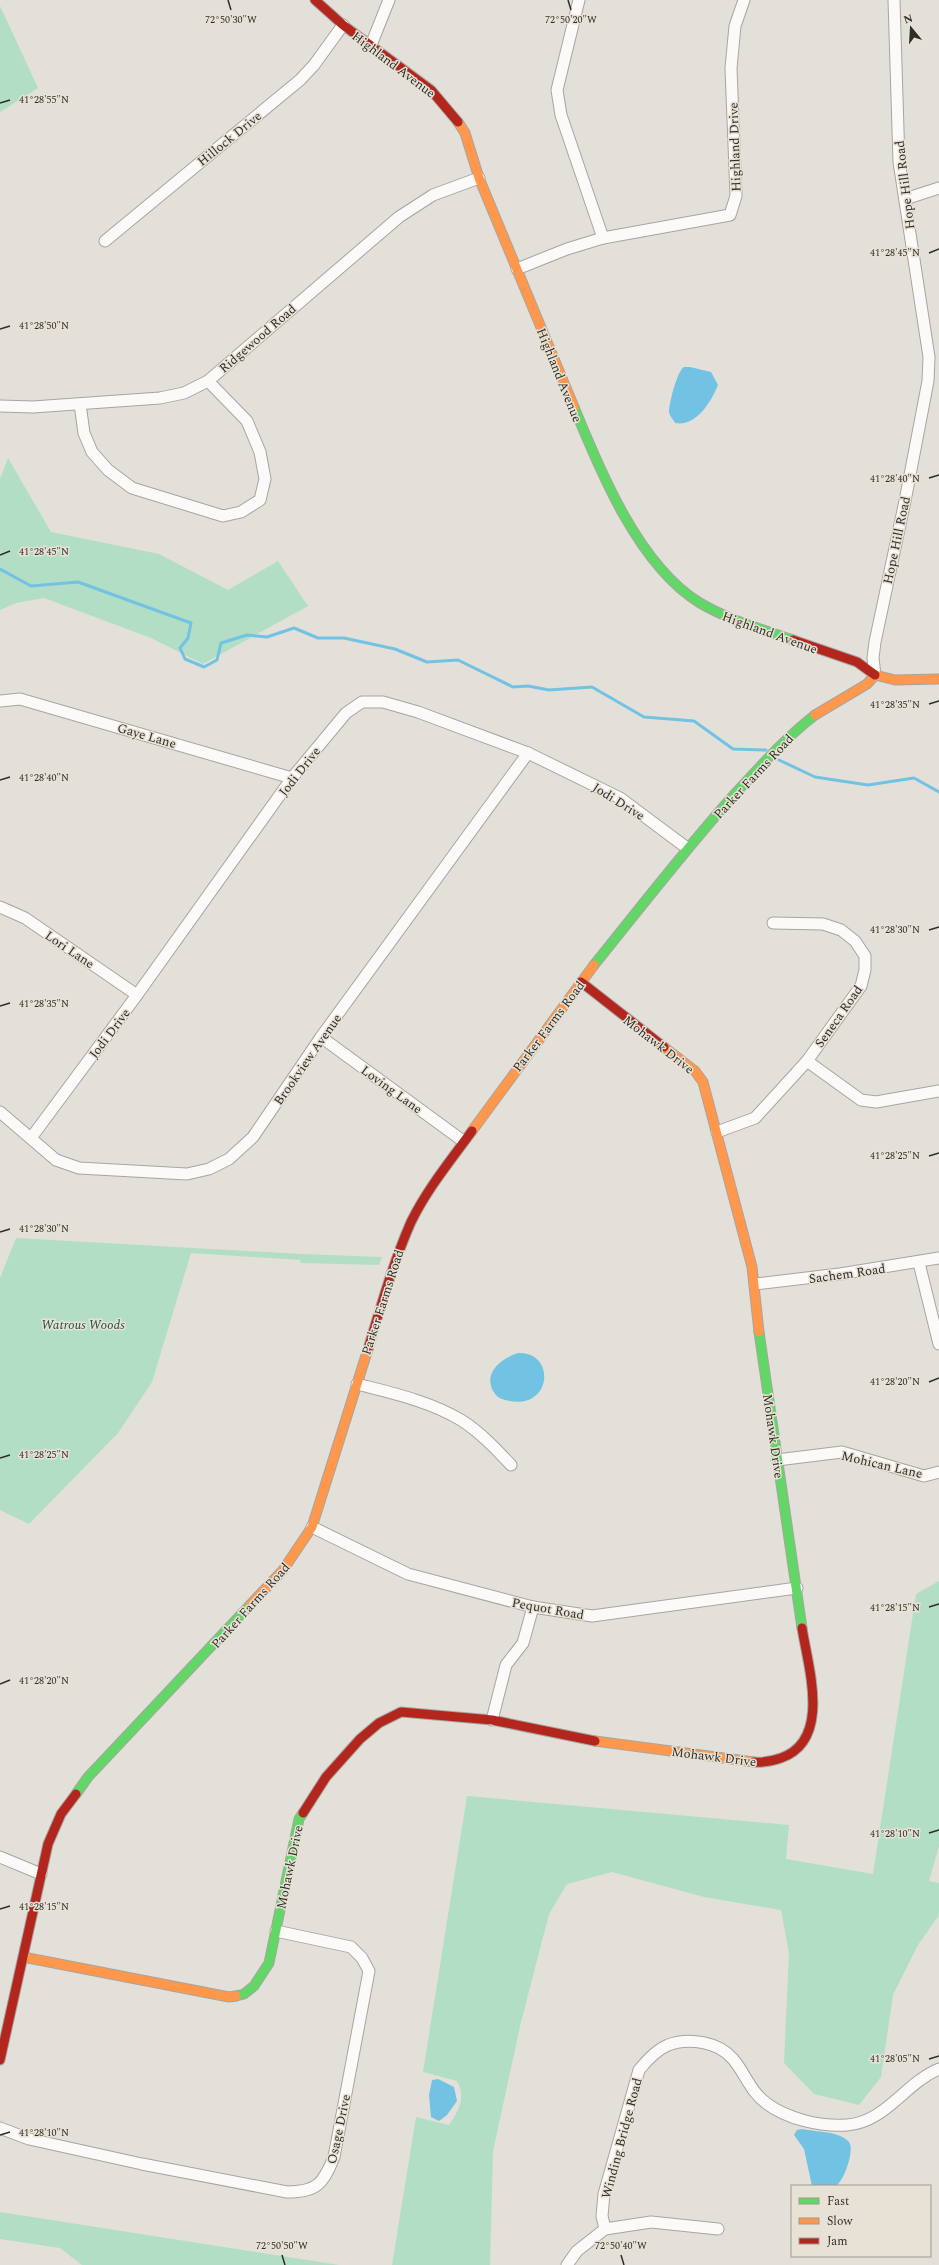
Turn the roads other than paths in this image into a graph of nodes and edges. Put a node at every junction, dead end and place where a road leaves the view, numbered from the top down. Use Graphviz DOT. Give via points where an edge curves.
graph roads {
  1 [pos="315,0"];
  2 [pos="389,0"];
  3 [pos="579,0"];
  4 [pos="744,0"];
  5 [pos="894,0"];
  6 [pos="343,25"];
  7 [pos="371,45"];
  8 [pos="479,178"];
  9 [pos="939,188"];
  10 [pos="904,199"];
  11 [pos="603,238"];
  12 [pos="105,241"];
  13 [pos="517,269"];
  14 [pos="208,381"];
  15 [pos="80,404"];
  16 [pos="0,406"];
  17 [pos="875,675"];
  18 [pos="939,680"];
  19 [pos="0,701"];
  20 [pos="528,752"];
  21 [pos="292,778"];
  22 [pos="687,848"];
  23 [pos="0,908"];
  24 [pos="773,923"];
  25 [pos="580,982"];
  26 [pos="137,996"];
  27 [pos="321,1037"];
  28 [pos="807,1061"];
  29 [pos="939,1091"];
  30 [pos="0,1112"];
  31 [pos="717,1132"];
  32 [pos="31,1138"];
  33 [pos="464,1141"];
  34 [pos="939,1258"];
  35 [pos="919,1263"];
  36 [pos="755,1284"];
  37 [pos="939,1344"];
  38 [pos="357,1384"];
  39 [pos="777,1460"];
  40 [pos="511,1465"];
  41 [pos="939,1472"];
  42 [pos="312,1527"];
  43 [pos="797,1588"];
  44 [pos="533,1607"];
  45 [pos="492,1720"];
  46 [pos="0,1857"];
  47 [pos="41,1874"];
  48 [pos="276,1931"];
  49 [pos="23,1957"];
  50 [pos="0,2060"];
  51 [pos="939,2069"];
  52 [pos="0,2128"];
  53 [pos="605,2229"];
  54 [pos="718,2229"];
  55 [pos="567,2265"];
  1 -- 6 [label="street, Highland Avenue"];
  2 -- 7 [label="street"];
  3 -- 11 [label="street" via="556,90 561,115"];
  4 -- 11 [label="street, Highland Drive" via="734,26 731,68 736,196 730,215"];
  5 -- 10 [label="street, Hope Hill Road" via="899,162"];
  6 -- 7 [label="street, Highland Avenue"];
  6 -- 12 [label="street, Hillock Drive" via="300,80"];
  7 -- 8 [label="street, Highland Avenue" via="431,90 450,111 464,133"];
  8 -- 13 [label="street, Highland Avenue"];
  8 -- 14 [label="street, Ridgewood Road" via="433,195 399,217"];
  9 -- 10 [label="street"];
  10 -- 17 [label="street, Hope Hill Road" via="927,341 928,381 875,642"];
  11 -- 13 [label="street, Highland Drive"];
  13 -- 17 [label="street, Highland Avenue" via="596,461 631,527 660,569 684,592 731,619 857,662"];
  14 -- 15 [label="street, Ridgewood Road" via="184,393 160,398"];
  14 -- 15 [label="street" via="247,421 260,452 265,479 260,500 241,512 223,516 132,488 108,470 92,452 84,433"];
  15 -- 16 [label="street, Ridgewood Road"];
  17 -- 18 [label="street" via="895,680"];
  17 -- 22 [label="street, Parker Farms Road" via="867,684 818,713 796,730"];
  19 -- 21 [label="street, Gaye Lane" via="20,699"];
  20 -- 21 [label="street, Jodi Drive" via="390,704 362,702 346,713"];
  20 -- 22 [label="street, Jodi Drive" via="620,798"];
  20 -- 27 [label="street, Brookview Avenue"];
  21 -- 26 [label="street, Jodi Drive"];
  22 -- 25 [label="street, Parker Farms Road"];
  23 -- 26 [label="street, Lori Lane" via="24,918"];
  24 -- 28 [label="street, Seneca Road" via="823,924 841,930 855,941 865,956 861,986"];
  25 -- 31 [label="street, Mohawk Drive" via="695,1070 703,1082"];
  25 -- 33 [label="street, Parker Farms Road"];
  26 -- 32 [label="street, Jodi Drive"];
  27 -- 32 [label="street, Brookview Avenue" via="252,1137 229,1159 209,1168 187,1174 79,1168 56,1160"];
  27 -- 33 [label="street, Loving Lane"];
  28 -- 29 [label="street" via="861,1100 876,1102"];
  28 -- 31 [label="street, Seneca Road" via="755,1118"];
  30 -- 32 [label="street, Brookview Avenue"];
  31 -- 36 [label="street, Mohawk Drive"];
  33 -- 38 [label="street, Parker Farms Road" via="430,1190 402,1242"];
  34 -- 35 [label="street, Sachem Road"];
  35 -- 36 [label="street, Sachem Road"];
  35 -- 37 [label="street"];
  36 -- 39 [label="street, Mohawk Drive" via="757,1320"];
  38 -- 40 [label="street" via="418,1401 460,1420 489,1442"];
  38 -- 42 [label="street, Parker Farms Road"];
  39 -- 41 [label="street, Mohican Lane" via="842,1452 924,1476"];
  39 -- 43 [label="street, Mohawk Drive"];
  42 -- 44 [label="street, Pequot Road" via="408,1574"];
  42 -- 47 [label="street, Parker Farms Road" via="283,1570 71,1799 55,1826"];
  43 -- 44 [label="street, Pequot Road" via="592,1616"];
  43 -- 45 [label="street, Mohawk Drive" via="813,1701 813,1724 806,1739 793,1753 778,1760 761,1763 596,1741"];
  44 -- 45 [label="street" via="523,1643 506,1665"];
  45 -- 48 [label="street, Mohawk Drive" via="401,1712 380,1723 360,1739 326,1777 299,1819"];
  46 -- 47 [label="street"];
  47 -- 49 [label="street, Parker Farms Road"];
  48 -- 49 [label="street, Mohawk Drive" via="269,1963 258,1982 242,1996 229,1997"];
  48 -- 52 [label="street, Osage Drive" via="351,1947 362,1958 369,1971 334,2157 326,2178 316,2186 302,2192 287,2192 29,2139"];
  49 -- 50 [label="street, Parker Farms Road"];
  51 -- 53 [label="street, Winding Bridge Road" via="926,2074 877,2115 863,2122 846,2125 800,2119 782,2112 753,2090 733,2059 724,2050 695,2041 668,2045 648,2058 639,2070 604,2194 602,2216"];
  53 -- 54 [label="street" via="652,2222"];
  53 -- 55 [label="street" via="577,2251"];
}
